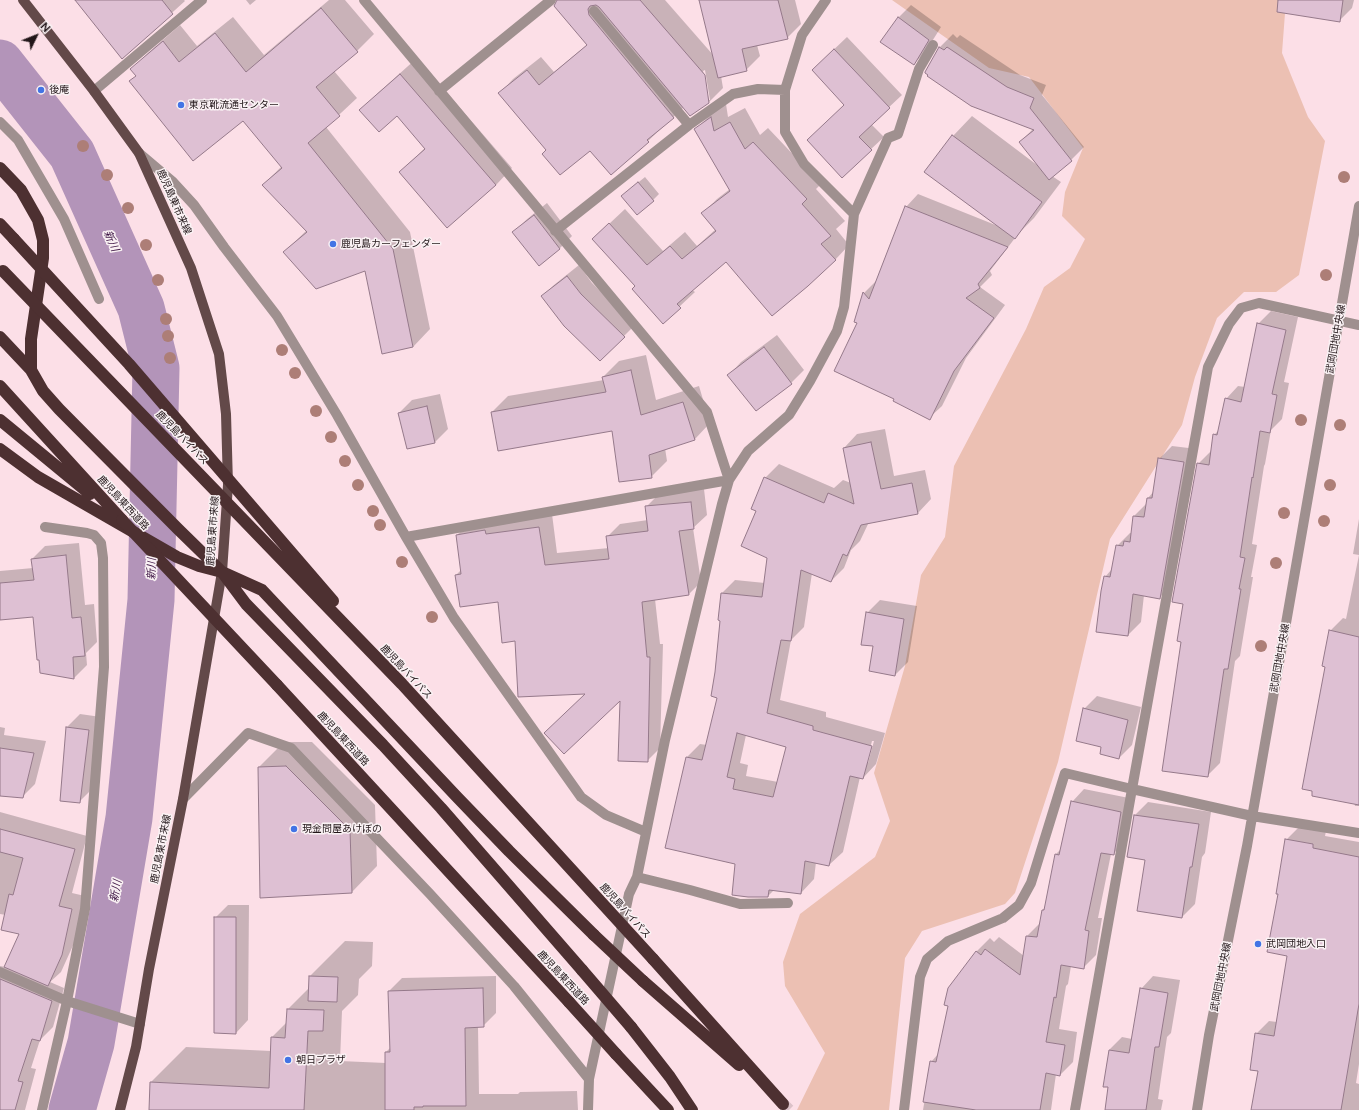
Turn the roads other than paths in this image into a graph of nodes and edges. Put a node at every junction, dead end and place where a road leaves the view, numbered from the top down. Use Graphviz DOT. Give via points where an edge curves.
graph roads {
  1 [pos="23,0"];
  2 [pos="202,0"];
  3 [pos="364,0"];
  4 [pos="551,0"];
  5 [pos="826,0"];
  6 [pos="594,11"];
  7 [pos="933,45"];
  8 [pos="785,90"];
  9 [pos="94,91"];
  10 [pos="439,91"];
  11 [pos="0,122"];
  12 [pos="689,125"];
  13 [pos="139,153"];
  14 [pos="0,168"];
  15 [pos="1359,206"];
  16 [pos="854,214"];
  17 [pos="0,224"];
  18 [pos="555,231"];
  19 [pos="2,269"];
  20 [pos="99,299"];
  21 [pos="1339,321"];
  22 [pos="1359,325"];
  23 [pos="0,337"];
  24 [pos="31,370"];
  25 [pos="0,386"];
  26 [pos="0,420"];
  27 [pos="0,449"];
  28 [pos="730,480"];
  29 [pos="122,520"];
  30 [pos="45,527"];
  31 [pos="406,537"];
  32 [pos="222,572"];
  33 [pos="402,684"];
  34 [pos="1132,789"];
  35 [pos="183,799"];
  36 [pos="1252,816"];
  37 [pos="646,832"];
  38 [pos="1359,833"];
  39 [pos="637,877"];
  40 [pos="788,903"];
  41 [pos="0,972"];
  42 [pos="67,1001"];
  43 [pos="140,1024"];
  44 [pos="589,1079"];
  45 [pos="42,1110"];
  46 [pos="120,1110"];
  47 [pos="588,1110"];
  48 [pos="668,1110"];
  49 [pos="692,1110"];
  50 [pos="904,1110"];
  51 [pos="1075,1110"];
  52 [pos="1197,1110"];
  1 -- 9 [label="main road, 鹿児島東市来線"];
  2 -- 9 [label="street"];
  3 -- 10 [label="street"];
  4 -- 10 [label="street"];
  5 -- 8 [label="street" via="802,35"];
  6 -- 12 [label="street"];
  7 -- 16 [label="street" via="919,69 898,134 888,138"];
  8 -- 12 [label="street" via="758,89 733,94"];
  8 -- 16 [label="street" via="785,132 804,164"];
  9 -- 13 [label="main road, 鹿児島東市来線"];
  10 -- 18 [label="street"];
  11 -- 20 [label="street" via="18,140 64,219"];
  12 -- 18 [label="street"];
  13 -- 31 [label="street" via="172,181 194,205 277,316"];
  13 -- 32 [label="main road, 鹿児島東市来線" via="191,268 219,354 226,414 228,485"];
  14 -- 24 [label="highway" via="24,196 38,220 43,240 43,258 31,339"];
  15 -- 21 [label="street, 武岡団地中央線"];
  16 -- 28 [label="street" via="844,307 837,331 789,415 748,451"];
  17 -- 33 [label="highway, bridge" via="129,364"];
  18 -- 28 [label="street" via="707,412"];
  19 -- 33 [label="highway, 鹿児島バイパス, bridge"];
  21 -- 22 [label="street"];
  21 -- 34 [label="street" via="1259,303 1241,308 1229,324 1208,367"];
  21 -- 36 [label="street, 武岡団地中央線"];
  23 -- 24 [label="highway"];
  24 -- 32 [label="highway" via="43,391 59,410"];
  25 -- 29 [label="highway, 鹿児島東西道路"];
  26 -- 29 [label="highway"];
  27 -- 32 [label="highway, bridge" via="38,477 177,557"];
  28 -- 31 [label="street"];
  28 -- 37 [label="street" via="722,504"];
  29 -- 48 [label="highway, 鹿児島東西道路, bridge"];
  30 -- 42 [label="street" via="94,535 102,543 103,558 104,667 90,849 85,909"];
  31 -- 37 [label="street" via="454,618 582,797 606,815"];
  32 -- 33 [label="highway, 鹿児島バイパス, bridge" via="262,590 493,835 594,935 783,1104"];
  32 -- 35 [label="main road, 鹿児島東市来線"];
  32 -- 49 [label="highway, bridge" via="246,604 441,808 631,1027"];
  34 -- 36 [label="street"];
  34 -- 50 [label="street" via="1065,773 1031,883 1018,905 1003,918 948,941 927,959 920,977"];
  34 -- 51 [label="street"];
  35 -- 43 [label="main road, 鹿児島東市来線"];
  35 -- 44 [label="street" via="248,734 291,748 514,986"];
  36 -- 38 [label="street"];
  36 -- 52 [label="street, 武岡団地中央線"];
  37 -- 39 [label="street"];
  39 -- 40 [label="street" via="740,904"];
  39 -- 44 [label="street" via="629,894"];
  41 -- 42 [label="street"];
  42 -- 43 [label="street"];
  42 -- 45 [label="street"];
  43 -- 46 [label="main road, 鹿児島東市来線"];
  44 -- 47 [label="street"];
}
